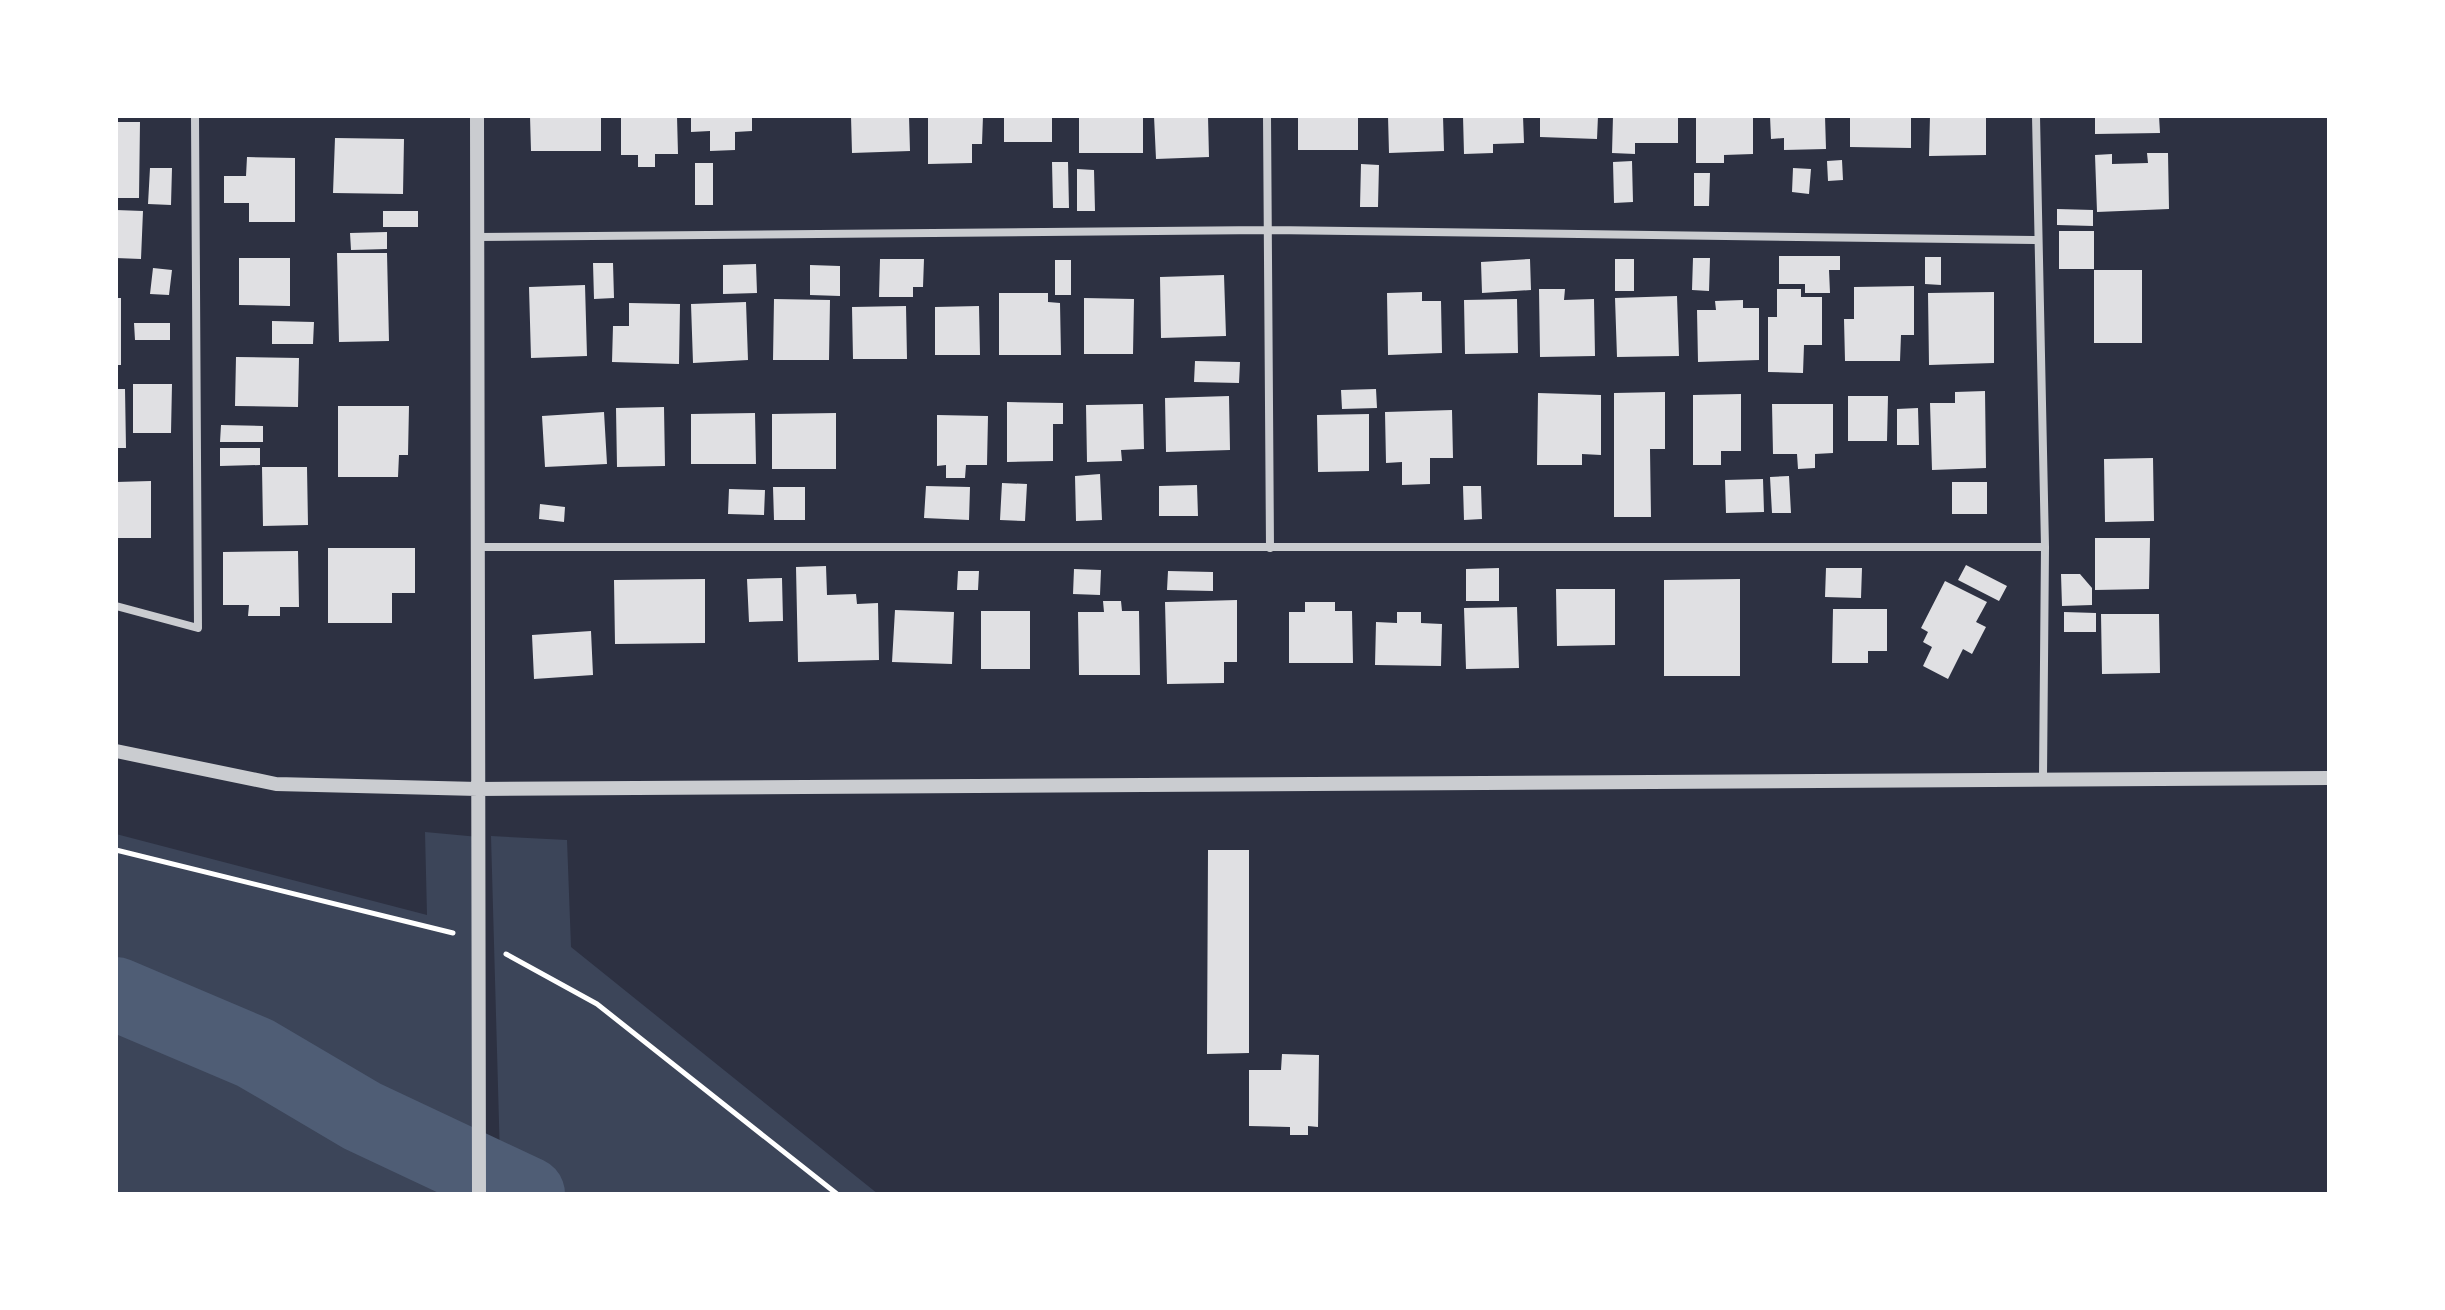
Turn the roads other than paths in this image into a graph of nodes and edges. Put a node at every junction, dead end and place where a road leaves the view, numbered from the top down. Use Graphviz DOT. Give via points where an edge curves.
graph roads {
  1 [pos="195,116"];
  2 [pos="477,116"];
  3 [pos="1267,116"];
  4 [pos="2036,116"];
  5 [pos="1267,230"];
  6 [pos="478,237"];
  7 [pos="2037,240"];
  8 [pos="477,547"];
  9 [pos="2045,547"];
  10 [pos="1270,548"];
  11 [pos="116,606"];
  12 [pos="116,751"];
  13 [pos="2043,777"];
  14 [pos="2329,778"];
  15 [pos="478,789"];
  16 [pos="479,1194"];
  1 -- 11 [label="street" via="198,628"];
  2 -- 6 [label="street"];
  3 -- 5 [label="street"];
  4 -- 7 [label="street"];
  5 -- 6 [label="street"];
  5 -- 7 [label="street"];
  5 -- 10 [label="street"];
  6 -- 8 [label="street"];
  7 -- 9 [label="street"];
  8 -- 10 [label="street"];
  8 -- 15 [label="street"];
  9 -- 10 [label="street"];
  9 -- 13 [label="street"];
  12 -- 15 [label="street" via="276,784"];
  13 -- 14 [label="street"];
  13 -- 15 [label="street"];
  15 -- 16 [label="street"];
}
